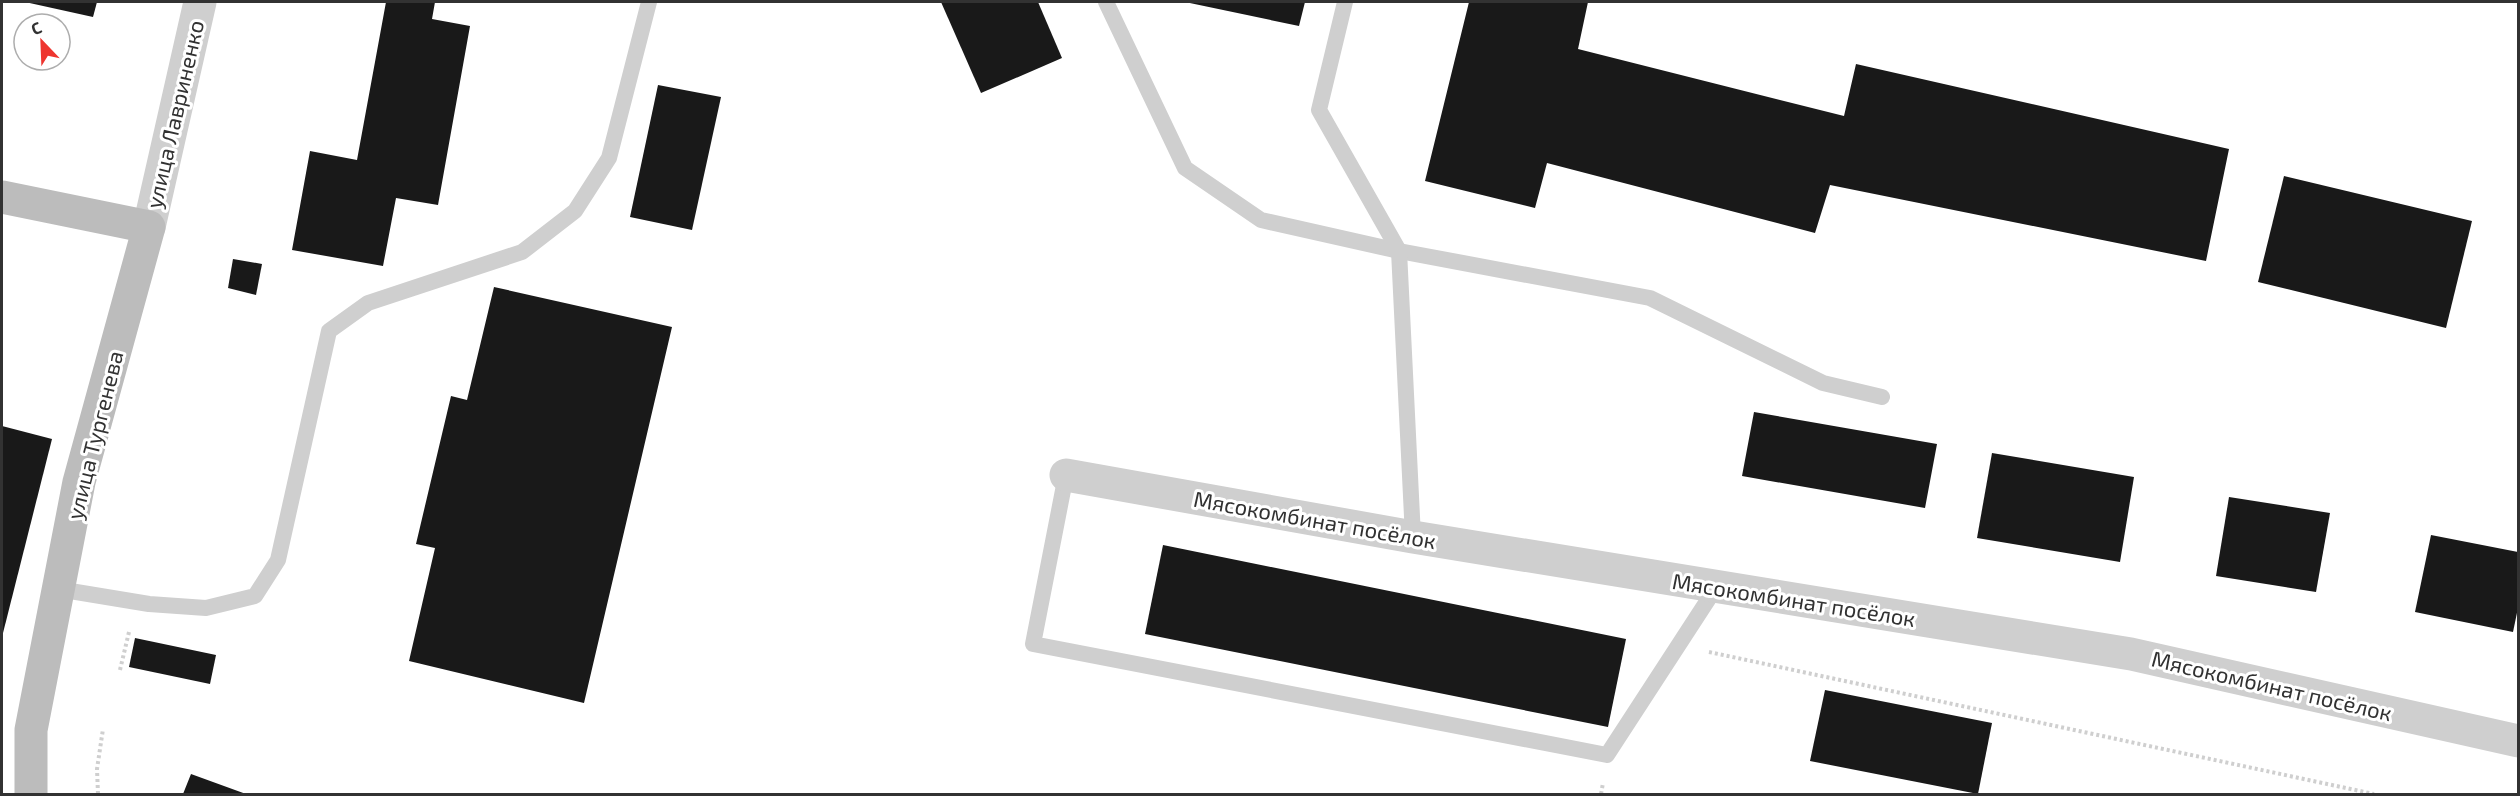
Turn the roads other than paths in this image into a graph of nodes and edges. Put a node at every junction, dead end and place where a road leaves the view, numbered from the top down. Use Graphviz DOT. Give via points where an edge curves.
graph roads {
  1 [pos="200,2"];
  2 [pos="649,2"];
  3 [pos="1106,2"];
  4 [pos="1345,2"];
  5 [pos="2,197"];
  6 [pos="149,227"];
  7 [pos="1399,252"];
  8 [pos="1882,397"];
  9 [pos="1066,475"];
  10 [pos="1413,537"];
  11 [pos="1717,586"];
  12 [pos="58,589"];
  13 [pos="2518,741"];
  14 [pos="31,795"];
  1 -- 6 [label="street, улица Лавриненко"];
  2 -- 12 [label="lane" via="609,158 575,211 522,252 368,303 329,331 278,561 255,596 206,608"];
  3 -- 7 [label="lane" via="1185,168 1261,220"];
  4 -- 7 [label="lane" via="1319,110"];
  5 -- 6 [label="street"];
  6 -- 12 [label="street, улица Тургенева" via="79,482"];
  7 -- 8 [label="lane" via="1650,298 1823,383"];
  7 -- 10 [label="lane"];
  9 -- 10 [label="street, Мясокомбинат посёлок"];
  9 -- 11 [label="lane" via="1033,644 1607,755"];
  10 -- 11 [label="street, Мясокомбинат посёлок"];
  11 -- 13 [label="street, Мясокомбинат посёлок" via="2131,654"];
  12 -- 14 [label="street, улица Тургенева" via="31,730"];
}
